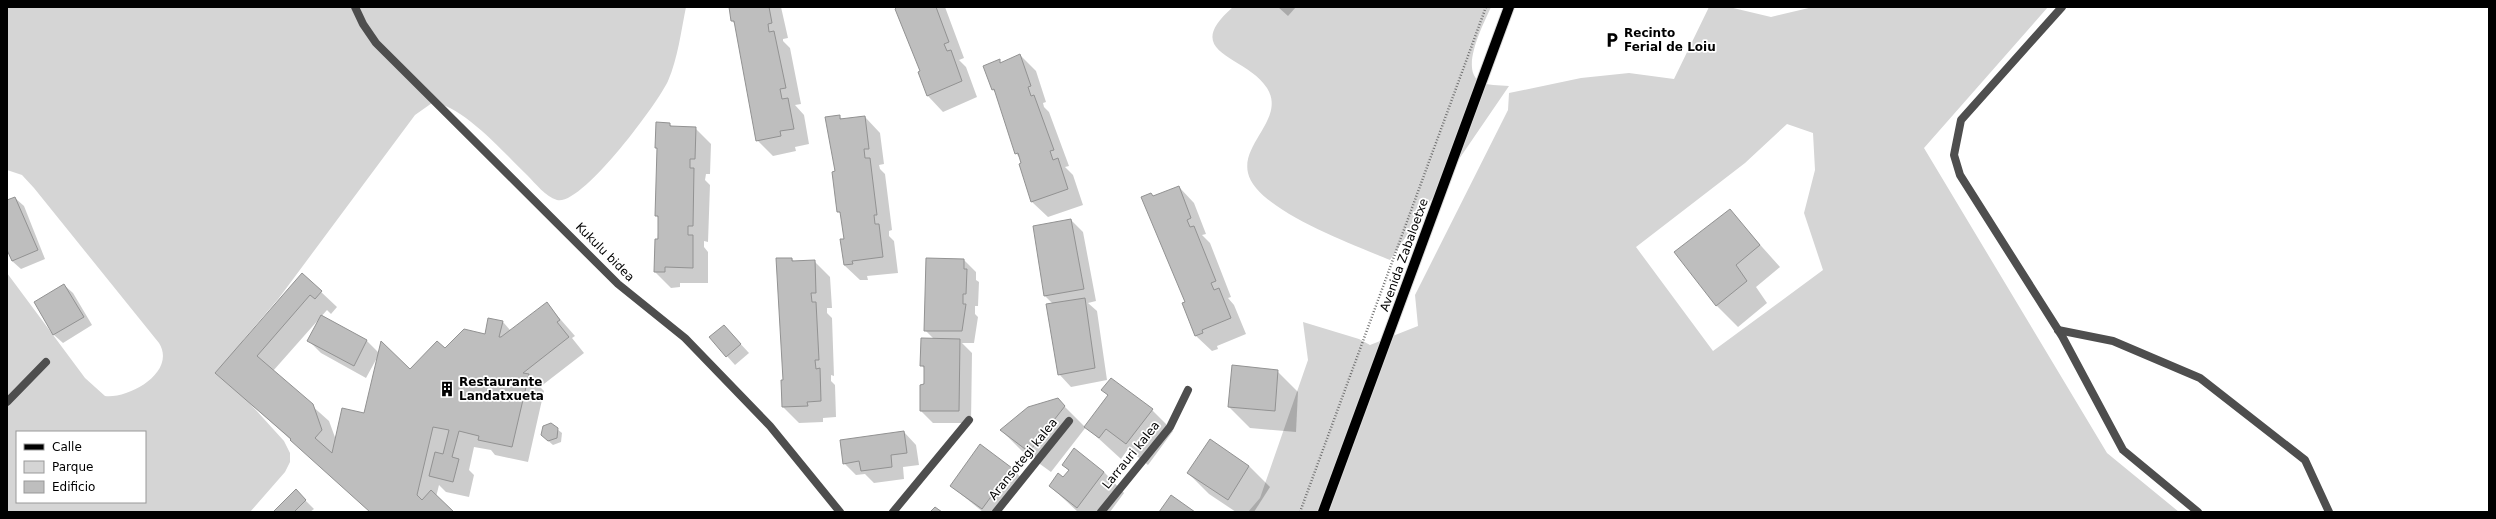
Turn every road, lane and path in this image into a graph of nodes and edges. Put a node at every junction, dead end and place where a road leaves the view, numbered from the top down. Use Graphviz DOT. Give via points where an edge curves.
graph roads {
  1 [pos="355,7"];
  2 [pos="1486,7"];
  3 [pos="1509,7"];
  4 [pos="2062,7"];
  5 [pos="2058,330"];
  6 [pos="46,362"];
  7 [pos="1188,390"];
  8 [pos="7,402"];
  9 [pos="969,420"];
  10 [pos="1069,421"];
  11 [pos="840,512"];
  12 [pos="893,512"];
  13 [pos="996,512"];
  14 [pos="1101,512"];
  15 [pos="1300,512"];
  16 [pos="1323,512"];
  17 [pos="2198,512"];
  18 [pos="2329,512"];
  1 -- 11 [label="street, Kukulu bidea" via="376,43 618,284 685,338 770,426"];
  2 -- 15 [label="path"];
  3 -- 16 [label="main road, Avenida Zabaloetxe"];
  4 -- 5 [label="street" via="1961,120 1954,155 1960,175"];
  5 -- 17 [label="street" via="2123,450"];
  5 -- 18 [label="street" via="2113,341 2200,378 2305,460"];
  6 -- 8 [label="street"];
  7 -- 14 [label="street, Larrauri kalea" via="1170,428"];
  9 -- 12 [label="street"];
  10 -- 13 [label="street, Aransotegi kalea"];
}
